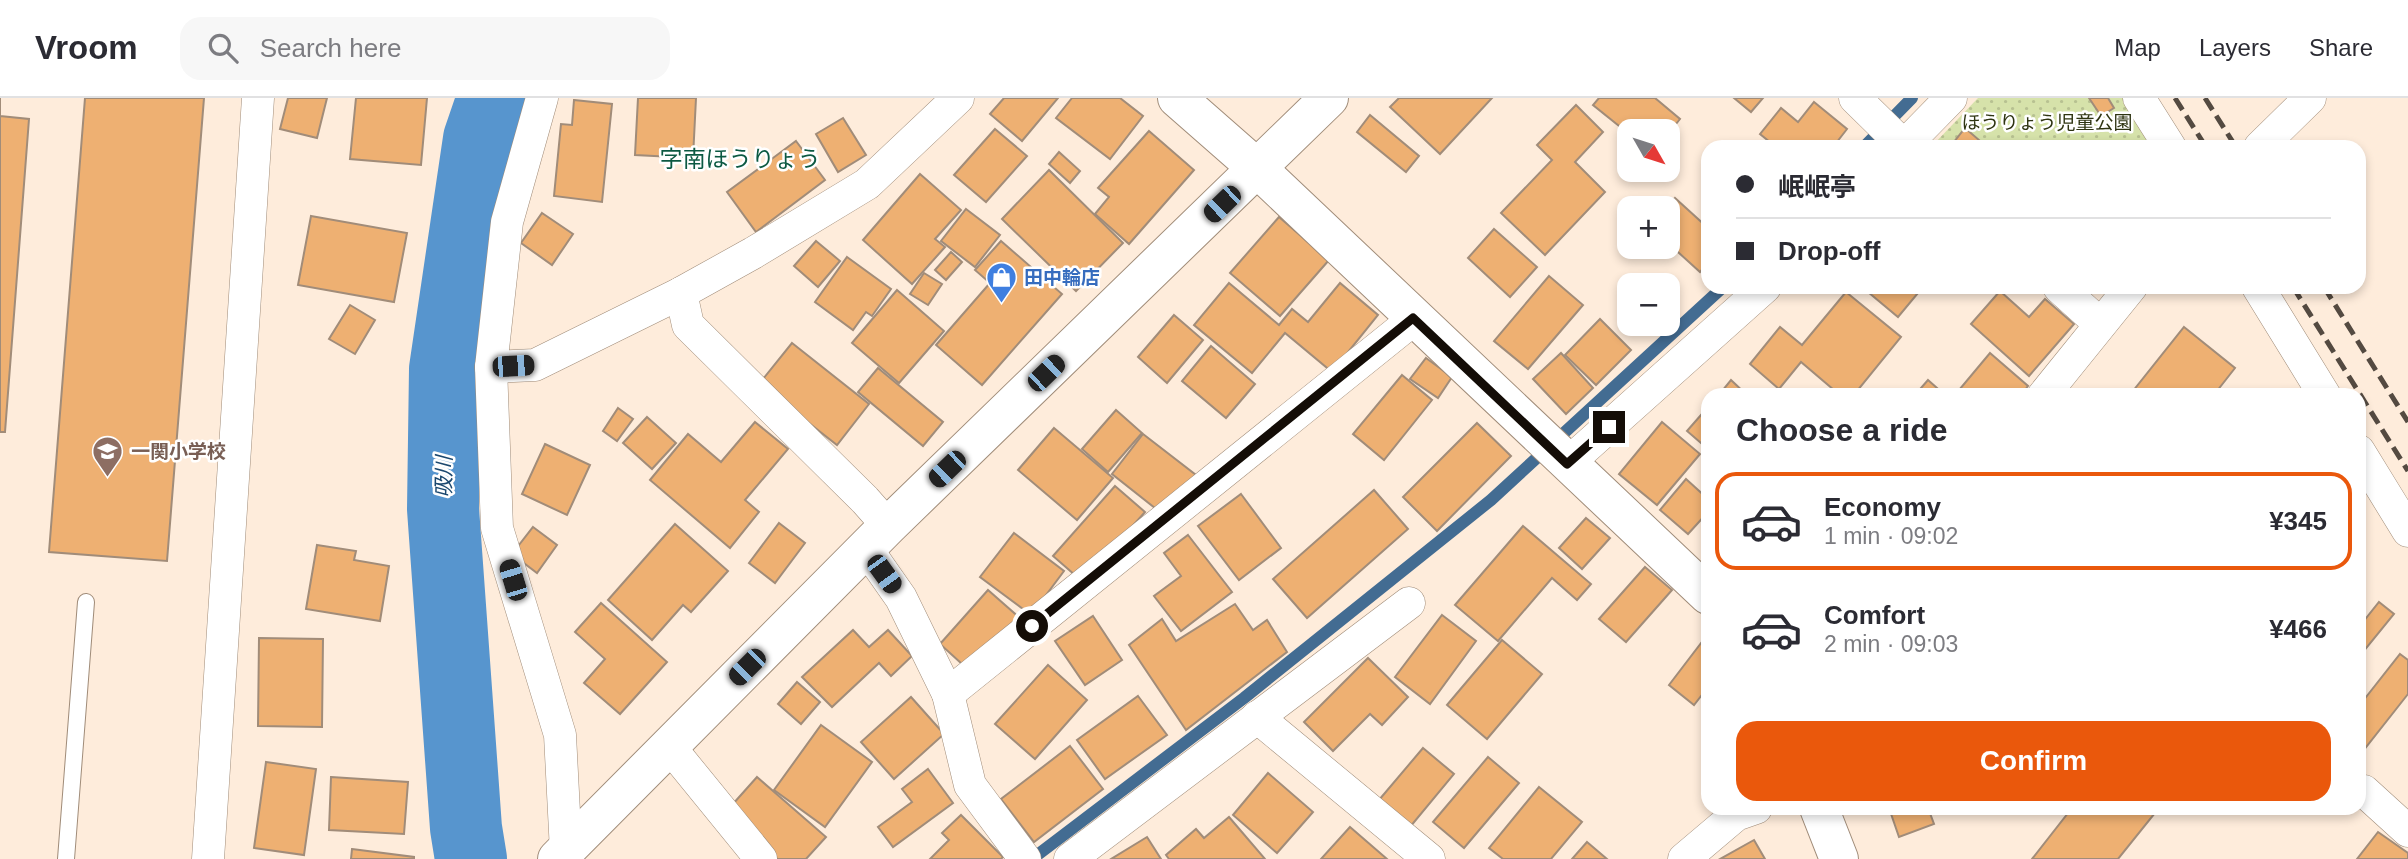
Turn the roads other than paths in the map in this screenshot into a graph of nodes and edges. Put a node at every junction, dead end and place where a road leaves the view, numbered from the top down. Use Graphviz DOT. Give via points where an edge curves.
graph roads {
  1 [pos="258,98"];
  2 [pos="542,98"];
  3 [pos="958,98"];
  4 [pos="1177,98"];
  5 [pos="1329,98"];
  6 [pos="1855,98"];
  7 [pos="1951,98"];
  8 [pos="2139,98"];
  9 [pos="2310,98"];
  10 [pos="1897,140"];
  11 [pos="1911,140"];
  12 [pos="2166,140"];
  13 [pos="2267,140"];
  14 [pos="1258,169"];
  15 [pos="681,293"];
  16 [pos="1757,294"];
  17 [pos="2067,294"];
  18 [pos="2125,294"];
  19 [pos="2262,294"];
  20 [pos="1413,318"];
  21 [pos="2099,324"];
  22 [pos="491,367"];
  23 [pos="2049,388"];
  24 [pos="2320,388"];
  25 [pos="2366,462"];
  26 [pos="1567,464"];
  27 [pos="2408,531"];
  28 [pos="877,537"];
  29 [pos="1701,588"];
  30 [pos="86,602"];
  31 [pos="1409,603"];
  32 [pos="948,694"];
  33 [pos="1257,717"];
  34 [pos="668,746"];
  35 [pos="2366,793"];
  36 [pos="1736,815"];
  37 [pos="1822,815"];
  38 [pos="2408,831"];
  39 [pos="562,855"];
  40 [pos="66,859"];
  41 [pos="208,859"];
  42 [pos="761,859"];
  43 [pos="1025,859"];
  44 [pos="1070,859"];
  45 [pos="1429,859"];
  46 [pos="1684,859"];
  47 [pos="1839,859"];
  1 -- 41 [label="street"];
  2 -- 22 [label="street" via="508,222"];
  3 -- 15 [label="street" via="867,184"];
  4 -- 14 [label="street"];
  5 -- 14 [label="street"];
  6 -- 10 [label="street"];
  7 -- 11 [label="street"];
  8 -- 12 [label="street"];
  9 -- 13 [label="street"];
  14 -- 20 [label="street"];
  14 -- 28 [label="street"];
  15 -- 22 [label="street" via="535,365"];
  15 -- 28 [label="street" via="688,325 865,500"];
  16 -- 26 [label="street"];
  17 -- 21 [label="street"];
  18 -- 21 [label="street"];
  19 -- 24 [label="street"];
  20 -- 26 [label="street"];
  20 -- 32 [label="street"];
  21 -- 23 [label="street"];
  22 -- 39 [label="street" via="497,528 559,735"];
  25 -- 27 [label="street"];
  26 -- 29 [label="street"];
  28 -- 32 [label="street"];
  28 -- 34 [label="street"];
  30 -- 40 [label="lane"];
  31 -- 33 [label="street"];
  32 -- 43 [label="street" via="970,785"];
  33 -- 44 [label="street"];
  33 -- 45 [label="street"];
  34 -- 39 [label="street"];
  34 -- 42 [label="street"];
  35 -- 38 [label="street"];
  36 -- 46 [label="street"];
  37 -- 47 [label="street"];
}
